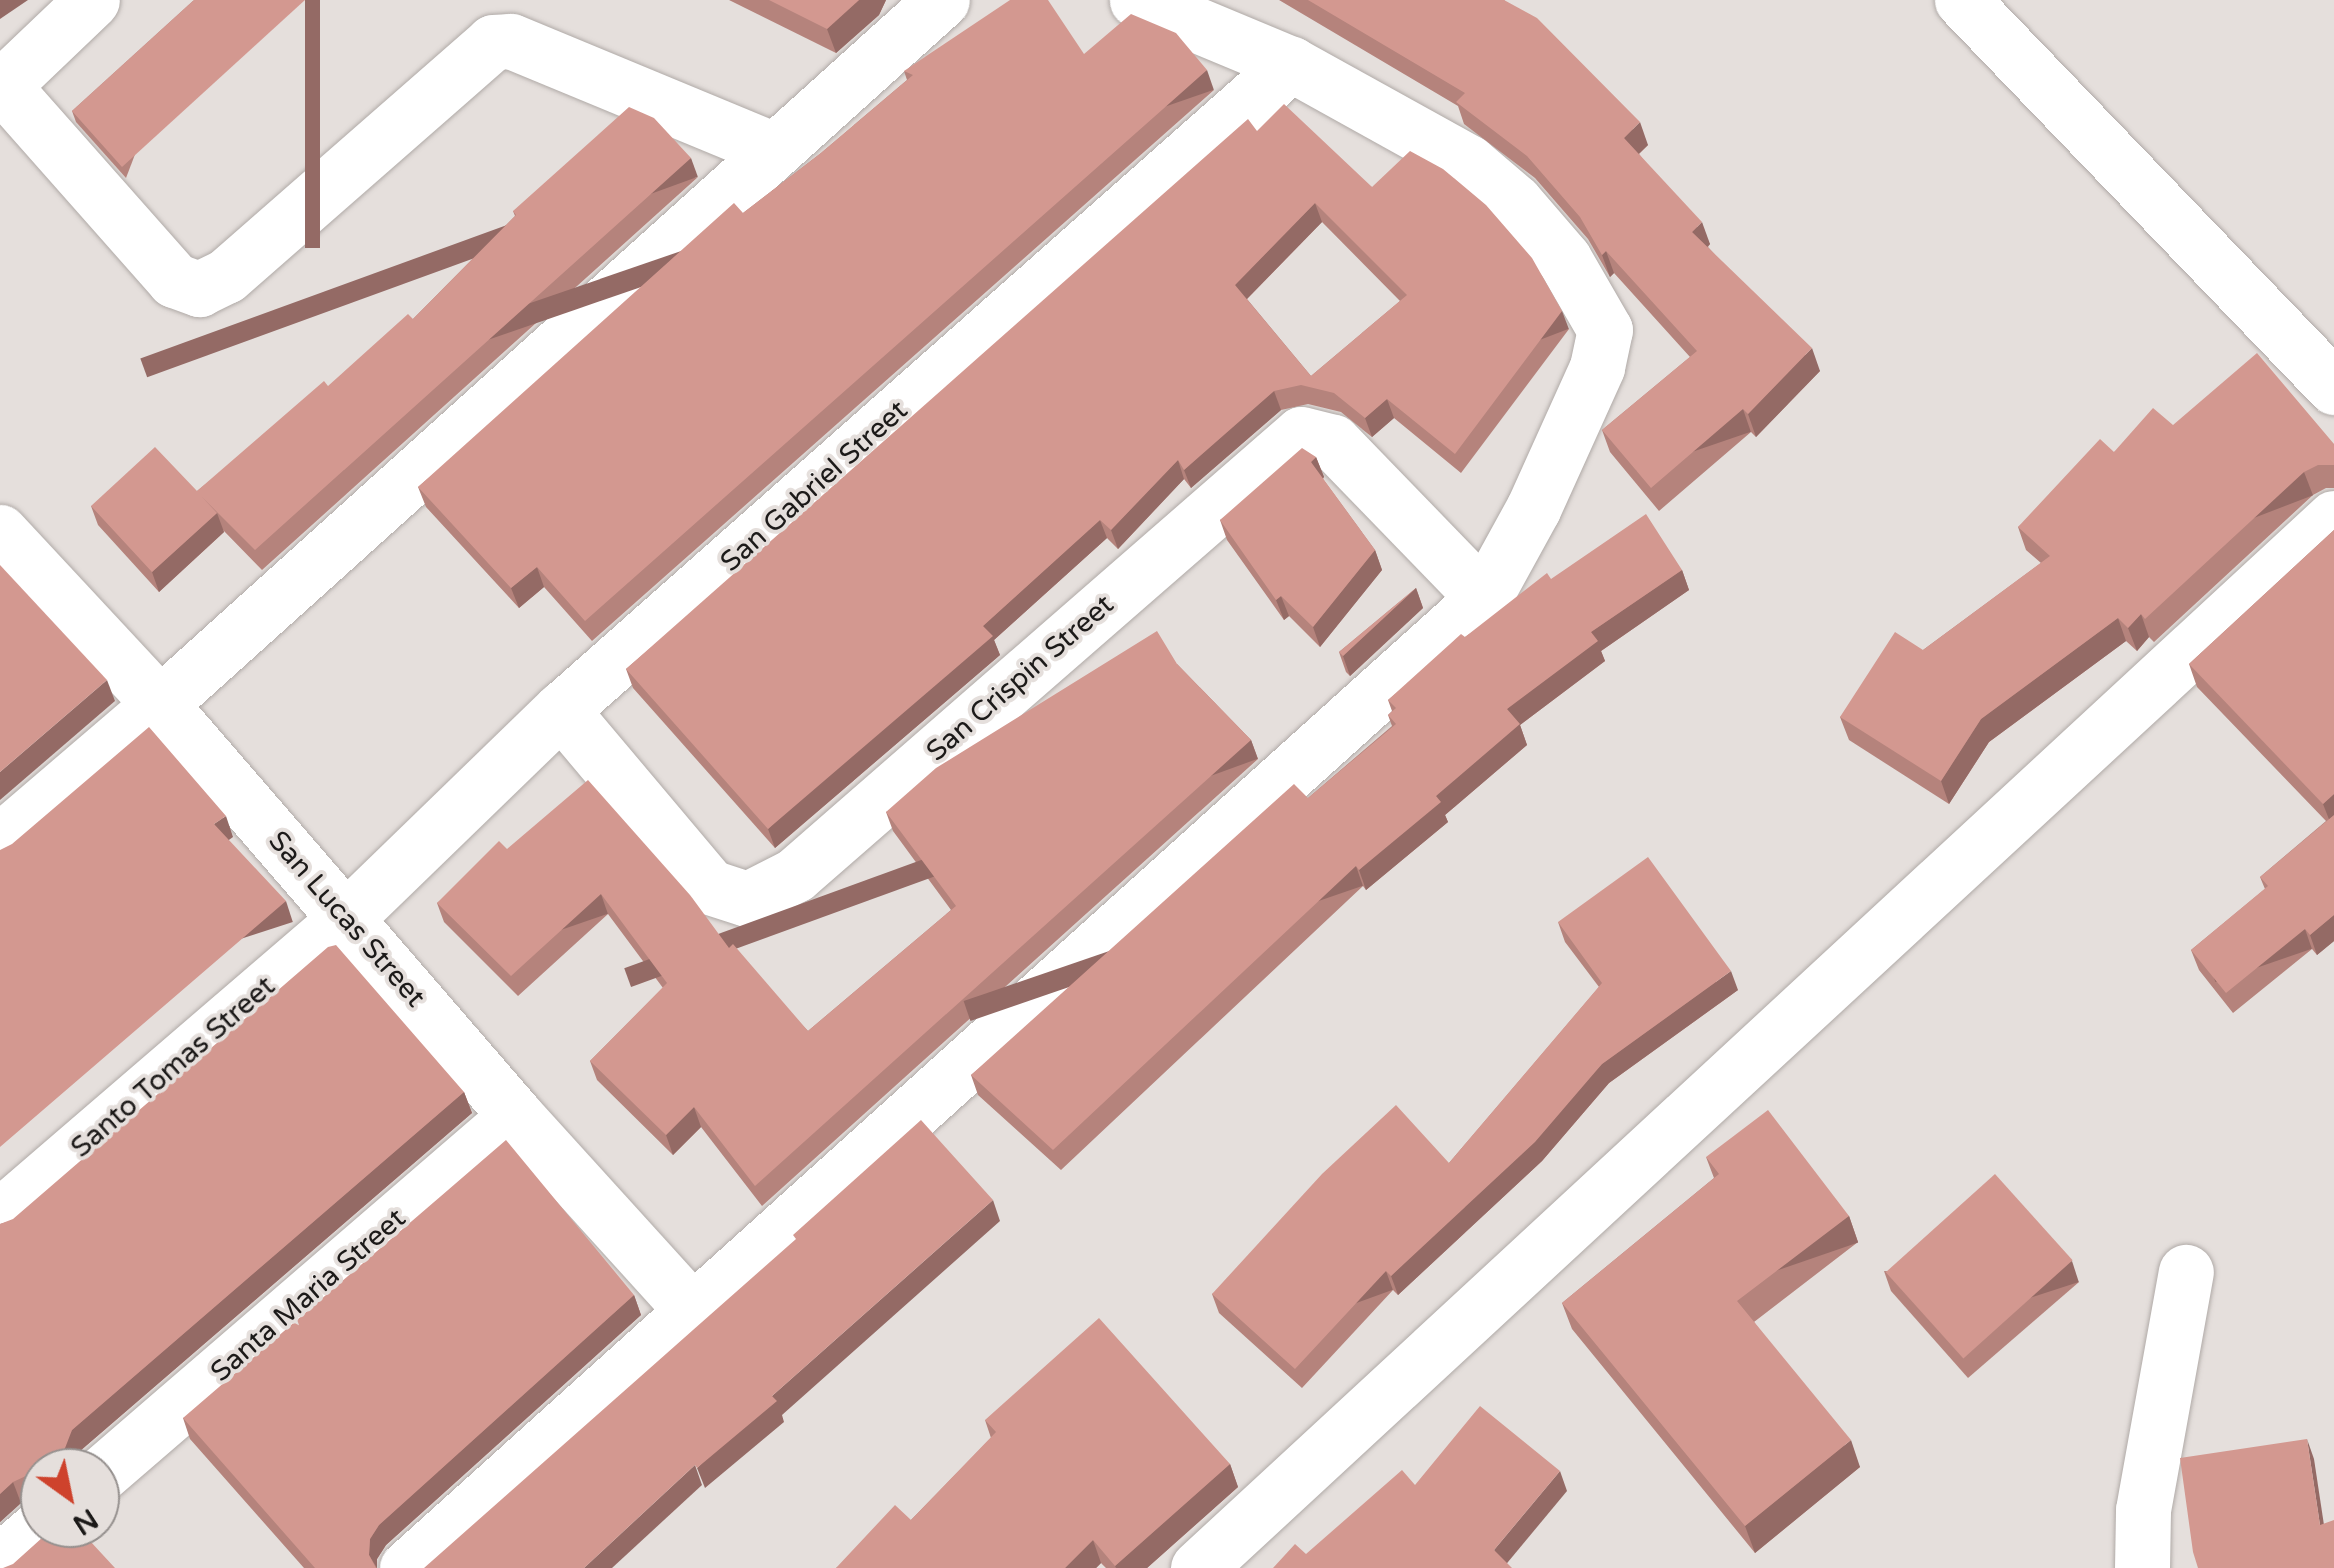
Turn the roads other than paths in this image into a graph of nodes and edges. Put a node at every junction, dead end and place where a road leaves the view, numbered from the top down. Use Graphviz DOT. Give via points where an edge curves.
graph roads {
  1 [pos="92,0"];
  2 [pos="942,0"];
  3 [pos="1136,0"];
  4 [pos="1962,0"];
  5 [pos="1291,64"];
  6 [pos="1,85"];
  7 [pos="772,149"];
  8 [pos="2334,387"];
  9 [pos="2334,518"];
  10 [pos="0,532"];
  11 [pos="1484,598"];
  12 [pos="160,704"];
  13 [pos="561,710"];
  14 [pos="0,842"];
  15 [pos="346,918"];
  16 [pos="516,1116"];
  17 [pos="0,1216"];
  18 [pos="2186,1272"];
  19 [pos="691,1309"];
  20 [pos="120,1458"];
  21 [pos="20,1544"];
  22 [pos="0,1561"];
  23 [pos="407,1568"];
  24 [pos="1198,1568"];
  25 [pos="2142,1568"];
  1 -- 6 [label="street"];
  2 -- 7 [label="street"];
  3 -- 5 [label="street"];
  4 -- 8 [label="street"];
  5 -- 11 [label="street" via="1468,162 1516,202 1564,259 1605,330 1597,367 1533,510"];
  5 -- 13 [label="street, San Gabriel Street"];
  6 -- 7 [label="street" via="174,280 200,290 226,276 492,42 510,41"];
  7 -- 12 [label="street"];
  9 -- 24 [label="street"];
  10 -- 12 [label="street, San Lucas Street"];
  11 -- 13 [label="street, San Crispin Street" via="1333,442 1302,434 794,874 748,899 710,887"];
  11 -- 19 [label="street"];
  12 -- 14 [label="street"];
  12 -- 15 [label="street, San Lucas Street"];
  13 -- 15 [label="street, San Gabriel Street"];
  15 -- 16 [label="street, San Lucas Street"];
  15 -- 17 [label="street, Santo Tomas Street"];
  16 -- 19 [label="street, San Lucas Street"];
  16 -- 20 [label="street, Santa Maria Street"];
  18 -- 25 [label="street" via="2143,1510"];
  19 -- 23 [label="street"];
  21 -- 22 [label="street"];
}
